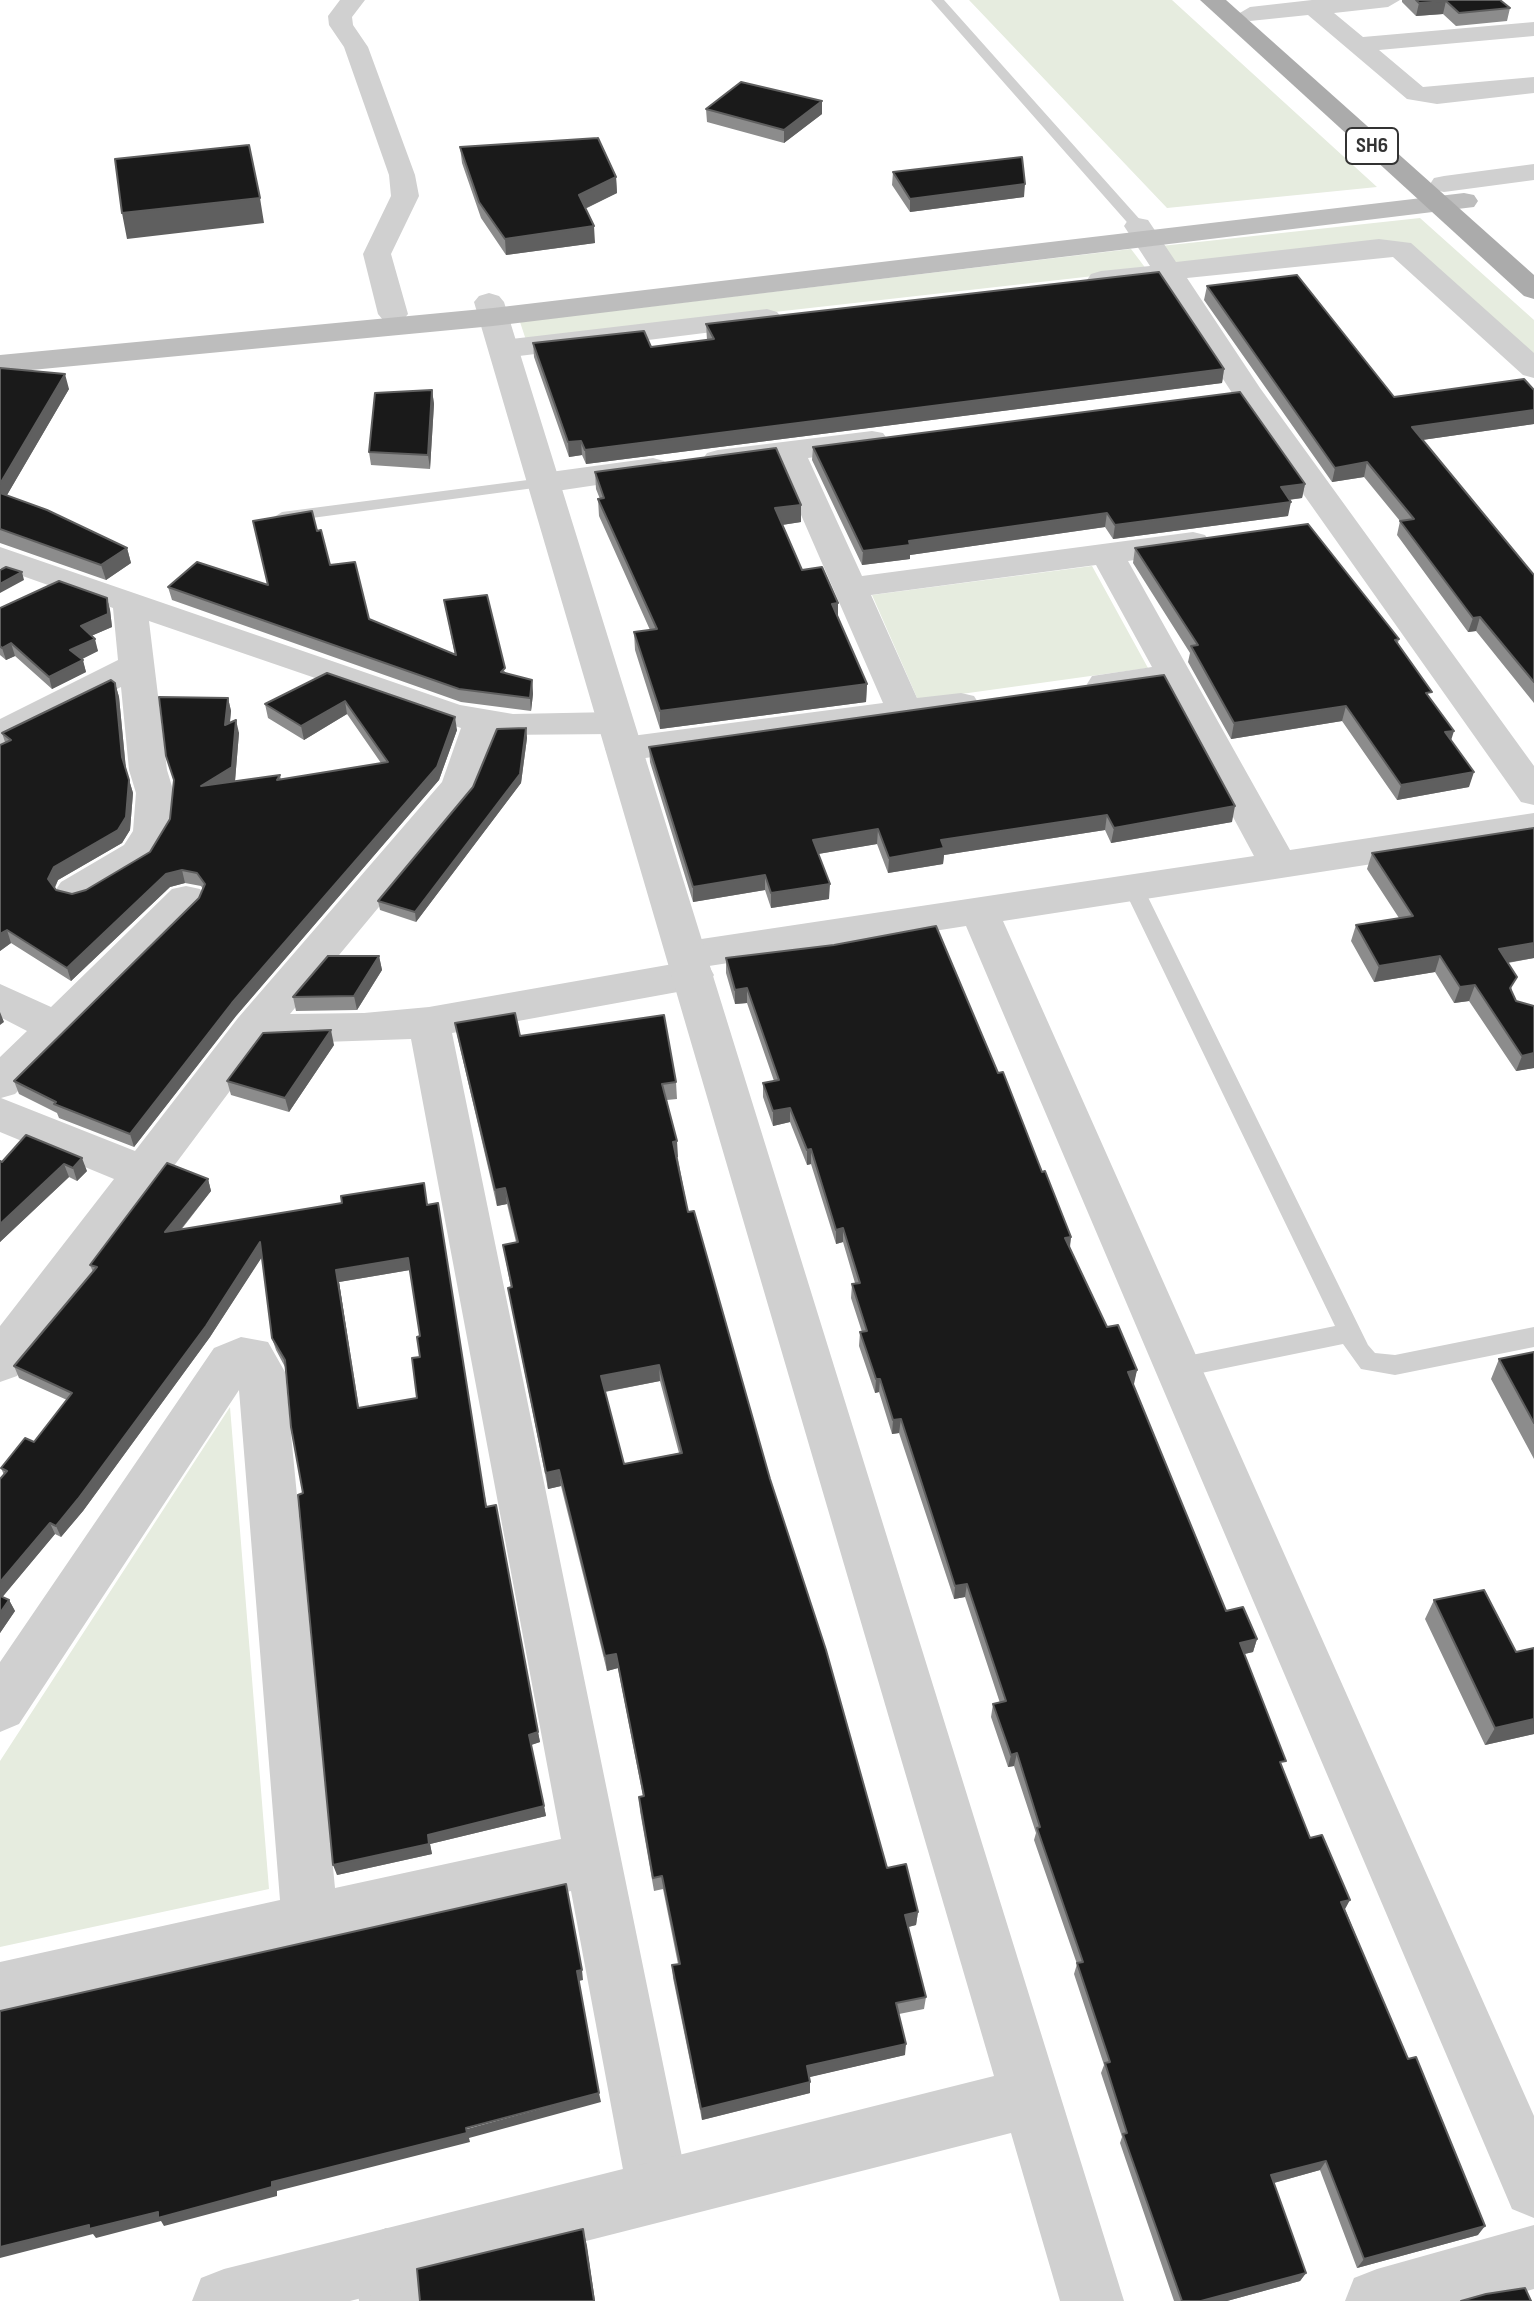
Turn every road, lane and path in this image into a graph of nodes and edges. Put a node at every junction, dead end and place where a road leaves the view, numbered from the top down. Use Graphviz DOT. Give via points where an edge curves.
graph roads {
  1 [pos="353,0"];
  2 [pos="937,0"];
  3 [pos="1212,0"];
  4 [pos="1388,0"];
  5 [pos="1242,7"];
  6 [pos="1313,7"];
  7 [pos="1534,29"];
  8 [pos="1357,45"];
  9 [pos="1534,85"];
  10 [pos="1534,172"];
  11 [pos="1445,195"];
  12 [pos="1142,233"];
  13 [pos="1534,261"];
  14 [pos="1166,272"];
  15 [pos="1071,283"];
  16 [pos="1534,290"];
  17 [pos="393,314"];
  18 [pos="803,314"];
  19 [pos="495,323"];
  20 [pos="0,351"];
  21 [pos="0,364"];
  22 [pos="1534,369"];
  23 [pos="900,437"];
  24 [pos="789,451"];
  25 [pos="543,483"];
  26 [pos="271,519"];
  27 [pos="1231,537"];
  28 [pos="1107,554"];
  29 [pos="0,557"];
  30 [pos="60,578"];
  31 [pos="850,588"];
  32 [pos="24,597"];
  33 [pos="130,603"];
  34 [pos="136,665"];
  35 [pos="1174,675"];
  36 [pos="1079,688"];
  37 [pos="1000,698"];
  38 [pos="905,711"];
  39 [pos="482,722"];
  40 [pos="0,734"];
  41 [pos="619,736"];
  42 [pos="1534,793"];
  43 [pos="1534,826"];
  44 [pos="1279,865"];
  45 [pos="1133,887"];
  46 [pos="75,891"];
  47 [pos="186,899"];
  48 [pos="979,911"];
  49 [pos="691,965"];
  50 [pos="0,999"];
  51 [pos="429,1022"];
  52 [pos="56,1028"];
  53 [pos="253,1029"];
  54 [pos="0,1083"];
  55 [pos="0,1114"];
  56 [pos="146,1174"];
  57 [pos="1350,1333"];
  58 [pos="1534,1337"];
  59 [pos="0,1362"];
  60 [pos="1177,1368"];
  61 [pos="0,1707"];
  62 [pos="593,1859"];
  63 [pos="310,1922"];
  64 [pos="0,1991"];
  65 [pos="1028,2098"];
  66 [pos="1534,2187"];
  67 [pos="658,2191"];
  68 [pos="1534,2257"];
  69 [pos="388,2281"];
  70 [pos="224,2301"];
  71 [pos="1092,2301"];
  72 [pos="1377,2301"];
  1 -- 17 [label="street" via="340,16 341,25 356,47 405,196 377,254"];
  2 -- 12 [label="lane"];
  3 -- 11 [label="main road, SH6"];
  4 -- 6 [label="street"];
  5 -- 6 [label="street"];
  5 -- 11 [label="main road, SH6"];
  6 -- 8 [label="street"];
  7 -- 8 [label="street"];
  8 -- 9 [label="street" via="1416,94"];
  10 -- 11 [label="street"];
  11 -- 12 [label="main road"];
  11 -- 13 [label="main road, SH6"];
  11 -- 16 [label="main road, SH6"];
  12 -- 14 [label="street"];
  12 -- 19 [label="main road"];
  14 -- 15 [label="street"];
  14 -- 22 [label="street" via="1379,247 1401,249"];
  14 -- 42 [label="street" via="1231,394 1324,524"];
  17 -- 19 [label="main road"];
  17 -- 20 [label="main road"];
  18 -- 19 [label="street"];
  19 -- 21 [label="main road"];
  19 -- 25 [label="street"];
  23 -- 24 [label="street"];
  24 -- 25 [label="street"];
  24 -- 31 [label="street"];
  25 -- 26 [label="lane"];
  25 -- 41 [label="street"];
  27 -- 28 [label="street"];
  28 -- 31 [label="street"];
  28 -- 35 [label="street"];
  29 -- 30 [label="street"];
  30 -- 32 [label="street"];
  30 -- 33 [label="street"];
  31 -- 38 [label="street"];
  33 -- 34 [label="street"];
  33 -- 39 [label="street"];
  34 -- 40 [label="street"];
  34 -- 46 [label="street" via="155,793 152,831 138,854"];
  35 -- 36 [label="street"];
  35 -- 44 [label="street"];
  37 -- 38 [label="street"];
  38 -- 41 [label="street"];
  39 -- 41 [label="street"];
  39 -- 53 [label="street" via="459,786"];
  41 -- 49 [label="street"];
  43 -- 44 [label="street"];
  44 -- 45 [label="street"];
  45 -- 48 [label="street"];
  45 -- 57 [label="lane"];
  47 -- 52 [label="street"];
  48 -- 49 [label="street"];
  48 -- 60 [label="street"];
  49 -- 51 [label="street"];
  49 -- 65 [label="street"];
  50 -- 52 [label="street"];
  51 -- 53 [label="street"];
  51 -- 62 [label="street"];
  52 -- 54 [label="street"];
  53 -- 56 [label="street"];
  55 -- 56 [label="street"];
  56 -- 59 [label="street"];
  57 -- 58 [label="lane" via="1359,1352 1381,1366"];
  57 -- 60 [label="lane"];
  60 -- 66 [label="street"];
  61 -- 63 [label="street" via="231,1362 251,1356 261,1372"];
  62 -- 63 [label="street"];
  62 -- 67 [label="street"];
  63 -- 64 [label="street"];
  65 -- 67 [label="street"];
  65 -- 71 [label="street"];
  67 -- 69 [label="street"];
  68 -- 72 [label="street"];
  69 -- 70 [label="street"];
}
